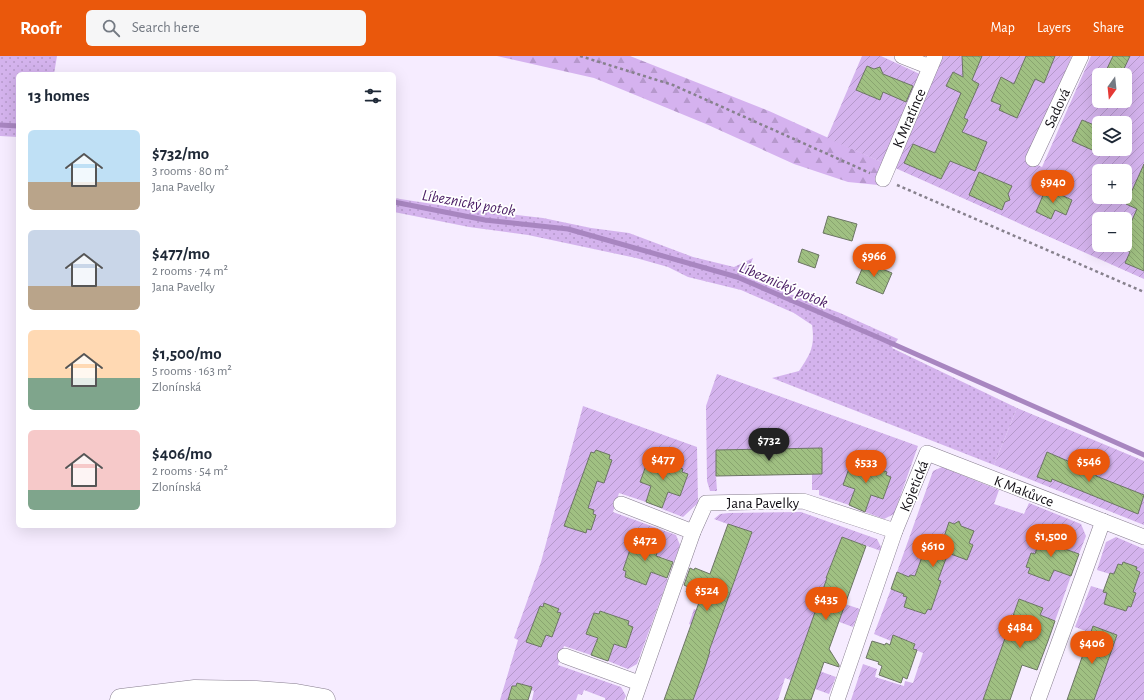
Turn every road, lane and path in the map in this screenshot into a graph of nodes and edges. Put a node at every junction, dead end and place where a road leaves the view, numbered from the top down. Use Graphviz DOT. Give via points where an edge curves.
graph roads {
  1 [pos="580,56"];
  2 [pos="902,56"];
  3 [pos="1081,56"];
  4 [pos="933,62"];
  5 [pos="1033,159"];
  6 [pos="883,179"];
  7 [pos="1144,292"];
  8 [pos="927,453"];
  9 [pos="621,504"];
  10 [pos="1103,520"];
  11 [pos="693,532"];
  12 [pos="895,532"];
  13 [pos="1144,537"];
  14 [pos="565,656"];
  15 [pos="639,683"];
  16 [pos="121,700"];
  17 [pos="324,700"];
  18 [pos="634,700"];
  19 [pos="836,700"];
  20 [pos="1038,700"];
  1 -- 6 [label="path" via="673,85"];
  2 -- 4 [label="street"];
  3 -- 5 [label="street, Sadová"];
  4 -- 6 [label="street, K Mratínce"];
  6 -- 7 [label="path"];
  8 -- 10 [label="street, K Makůvce"];
  8 -- 12 [label="street, Kojetická"];
  9 -- 11 [label="street"];
  10 -- 13 [label="street, K Makůvce"];
  10 -- 20 [label="street"];
  11 -- 12 [label="street, Jana Pavelky" via="706,503 803,501"];
  11 -- 15 [label="street, Jana Pavelky"];
  12 -- 19 [label="street, Kojetická"];
  14 -- 15 [label="street"];
  15 -- 18 [label="street, Jana Pavelky"];
  16 -- 17 [label="street" via="195,691 256,692"];
}
